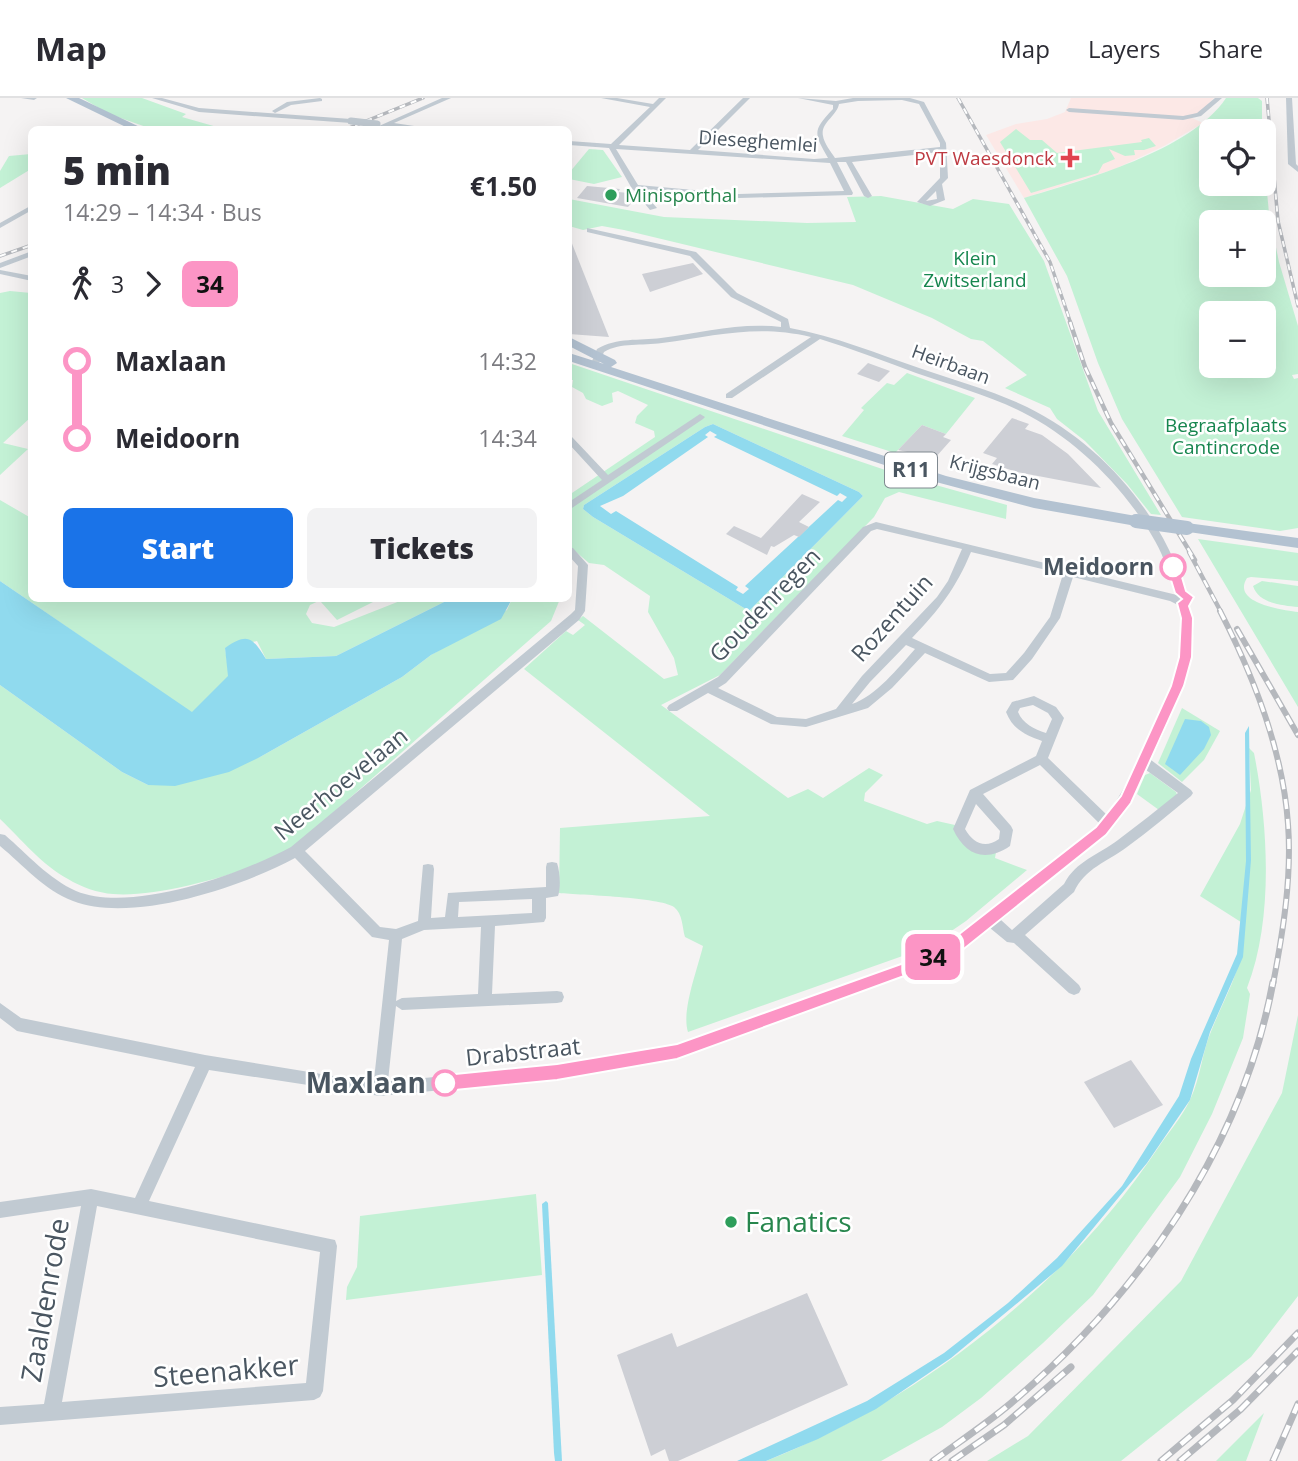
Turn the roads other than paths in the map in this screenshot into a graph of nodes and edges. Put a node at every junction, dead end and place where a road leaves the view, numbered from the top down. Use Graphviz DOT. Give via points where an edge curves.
graph roads {
  1 [pos="24,98"];
  2 [pos="34,98"];
  3 [pos="63,98"];
  4 [pos="71,98"];
  5 [pos="155,98"];
  6 [pos="448,98"];
  7 [pos="604,98"];
  8 [pos="663,98"];
  9 [pos="747,98"];
  10 [pos="801,98"];
  11 [pos="903,98"];
  12 [pos="1219,98"];
  13 [pos="1289,98"];
  14 [pos="322,99"];
  15 [pos="859,99"];
  16 [pos="197,103"];
  17 [pos="836,103"];
  18 [pos="656,106"];
  19 [pos="190,108"];
  20 [pos="1069,110"];
  21 [pos="275,111"];
  22 [pos="301,117"];
  23 [pos="120,126"];
  24 [pos="132,126"];
  25 [pos="379,126"];
  26 [pos="572,143"];
  27 [pos="612,147"];
  28 [pos="944,149"];
  29 [pos="692,152"];
  30 [pos="848,160"];
  31 [pos="832,161"];
  32 [pos="1298,170"];
  33 [pos="939,185"];
  34 [pos="635,187"];
  35 [pos="867,196"];
  36 [pos="653,208"];
  37 [pos="28,209"];
  38 [pos="0,226"];
  39 [pos="590,230"];
  40 [pos="28,255"];
  41 [pos="0,266"];
  42 [pos="0,272"];
  43 [pos="28,278"];
  44 [pos="786,330"];
  45 [pos="819,336"];
  46 [pos="572,343"];
  47 [pos="572,358"];
  48 [pos="596,360"];
  49 [pos="729,396"];
  50 [pos="700,417"];
  51 [pos="572,442"];
  52 [pos="607,480"];
  53 [pos="572,505"];
  54 [pos="1298,543"];
  55 [pos="968,547"];
  56 [pos="572,553"];
  57 [pos="1069,573"];
  58 [pos="1179,598"];
  59 [pos="903,639"];
  60 [pos="923,648"];
  61 [pos="710,689"];
  62 [pos="673,708"];
  63 [pos="840,713"];
  64 [pos="1049,739"];
  65 [pos="1041,759"];
  66 [pos="1144,762"];
  67 [pos="974,793"];
  68 [pos="1108,824"];
  69 [pos="0,839"];
  70 [pos="296,851"];
  71 [pos="552,867"];
  72 [pos="428,869"];
  73 [pos="1043,878"];
  74 [pos="539,893"];
  75 [pos="1062,894"];
  76 [pos="991,920"];
  77 [pos="488,921"];
  78 [pos="451,923"];
  79 [pos="424,924"];
  80 [pos="396,935"];
  81 [pos="1015,935"];
  82 [pos="1074,989"];
  83 [pos="557,997"];
  84 [pos="485,1000"];
  85 [pos="402,1004"];
  86 [pos="0,1009"];
  87 [pos="205,1062"];
  88 [pos="380,1089"];
  89 [pos="91,1197"];
  90 [pos="139,1206"];
  91 [pos="0,1210"];
  92 [pos="51,1412"];
  93 [pos="0,1416"];
  1 -- 2 [label="street"];
  3 -- 23 [label="main road"];
  4 -- 24 [label="main road"];
  5 -- 19 [label="street"];
  6 -- 25 [label="street"];
  7 -- 18 [label="street"];
  8 -- 18 [label="street"];
  9 -- 29 [label="street"];
  10 -- 17 [label="street"];
  11 -- 15 [label="street"];
  11 -- 28 [label="street" via="922,103"];
  12 -- 20 [label="street" via="1190,118"];
  13 -- 32 [label="street" via="1292,164"];
  14 -- 21 [label="street" via="289,103"];
  14 -- 22 [label="street"];
  15 -- 17 [label="street"];
  16 -- 19 [label="street"];
  17 -- 31 [label="street" via="818,130"];
  18 -- 27 [label="street"];
  19 -- 22 [label="street"];
  22 -- 25 [label="street, bridge"];
  26 -- 27 [label="street, Dieseghemlei"];
  27 -- 29 [label="street, Dieseghemlei"];
  27 -- 34 [label="street"];
  28 -- 30 [label="street, Dieseghemlei"];
  28 -- 33 [label="street" via="944,178"];
  29 -- 31 [label="street, Dieseghemlei"];
  30 -- 31 [label="street, Dieseghemlei"];
  30 -- 35 [label="street"];
  31 -- 34 [label="street" via="849,193 739,196"];
  34 -- 36 [label="street"];
  37 -- 38 [label="street"];
  39 -- 44 [label="street" via="693,254 726,289 785,321"];
  40 -- 41 [label="street"];
  42 -- 43 [label="street"];
  44 -- 45 [label="street, Heirbaan"];
  44 -- 48 [label="street, Heirbaan" via="726,329 623,345"];
  45 -- 49 [label="street"];
  45 -- 58 [label="street, Heirbaan" via="1021,408 1054,427 1134,503 1167,554 1178,578"];
  46 -- 48 [label="main road, Krijgsbaan / R11"];
  47 -- 48 [label="main road, Krijgsbaan / R11"];
  48 -- 54 [label="main road, Krijgsbaan / R11, bridge" via="940,479 1034,503"];
  50 -- 52 [label="street"];
  51 -- 52 [label="street"];
  52 -- 53 [label="street"];
  55 -- 57 [label="street"];
  55 -- 59 [label="street, Rozentuin" via="953,581"];
  55 -- 61 [label="street, Goudenregen" via="881,525 867,529"];
  56 -- 70 [label="street, Neerhoevelaan" via="583,565 580,611"];
  57 -- 58 [label="street"];
  57 -- 60 [label="street" via="1055,618 1009,677 989,678"];
  58 -- 66 [label="street, Drabstraat" via="1187,628 1183,668"];
  59 -- 60 [label="street"];
  59 -- 63 [label="street, Rozentuin"];
  60 -- 63 [label="street, Rozentuin" via="880,693 864,705"];
  61 -- 62 [label="street, Goudenregen"];
  61 -- 63 [label="street, Rozentuin" via="775,721 806,723"];
  64 -- 65 [label="street"];
  65 -- 67 [label="street"];
  65 -- 68 [label="street"];
  66 -- 68 [label="street, Drabstraat"];
  66 -- 75 [label="street" via="1187,793 1073,877"];
  67 -- 67 [label="street" via="960,829 977,849 993,850 1005,842 1007,830"];
  68 -- 73 [label="street, Drabstraat"];
  69 -- 70 [label="street, Neerhoevelaan" via="65,891 108,903 150,900 245,875"];
  70 -- 80 [label="street" via="377,933"];
  71 -- 74 [label="street" via="553,892"];
  72 -- 79 [label="street"];
  73 -- 75 [label="street"];
  73 -- 76 [label="street, Drabstraat"];
  74 -- 77 [label="street" via="539,918"];
  74 -- 78 [label="street" via="453,897"];
  75 -- 81 [label="street"];
  76 -- 81 [label="street" via="1012,938"];
  76 -- 88 [label="street, Drabstraat" via="920,964 677,1052 557,1072"];
  77 -- 78 [label="street"];
  77 -- 84 [label="street"];
  78 -- 79 [label="street"];
  79 -- 80 [label="street"];
  80 -- 88 [label="street"];
  81 -- 82 [label="street"];
  83 -- 84 [label="street"];
  84 -- 85 [label="street"];
  86 -- 87 [label="street, Drabstraat" via="18,1024"];
  87 -- 88 [label="street, Drabstraat"];
  87 -- 90 [label="street"];
  89 -- 90 [label="street"];
  89 -- 91 [label="street"];
  89 -- 92 [label="street, Zaaldenrode"];
  90 -- 92 [label="street, Steenakker" via="329,1246 314,1391"];
  92 -- 93 [label="street, Steenakker"];
}
